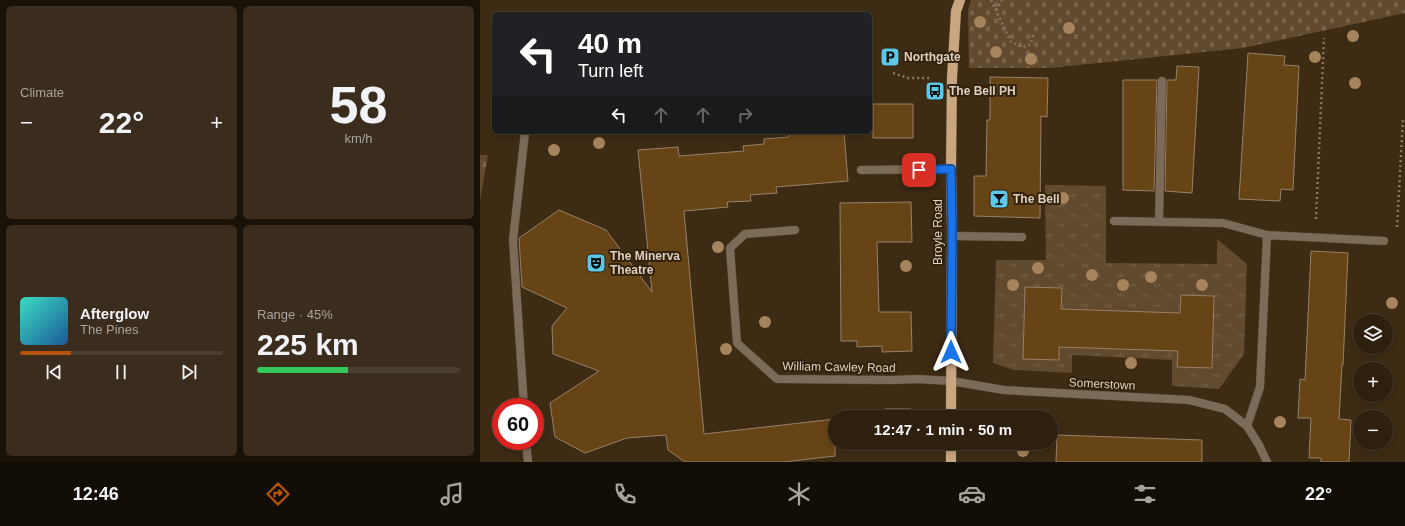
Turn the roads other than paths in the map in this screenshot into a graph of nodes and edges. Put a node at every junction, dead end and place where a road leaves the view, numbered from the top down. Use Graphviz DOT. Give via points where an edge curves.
graph roads {
  1 [pos="960,0"];
  2 [pos="1162,81"];
  3 [pos="525,134"];
  4 [pos="951,169"];
  5 [pos="861,170"];
  6 [pos="1114,221"];
  7 [pos="1159,222"];
  8 [pos="795,230"];
  9 [pos="1267,235"];
  10 [pos="952,236"];
  11 [pos="1022,237"];
  12 [pos="1384,241"];
  13 [pos="951,381"];
  14 [pos="523,398"];
  15 [pos="951,410"];
  16 [pos="1247,426"];
  17 [pos="527,450"];
  18 [pos="952,450"];
  19 [pos="528,462"];
  20 [pos="952,462"];
  21 [pos="1267,462"];
  1 -- 4 [label="main road, Broyle Road" via="956,11 952,78"];
  2 -- 7 [label="street"];
  3 -- 14 [label="street" via="512,240"];
  4 -- 5 [label="street"];
  4 -- 10 [label="main road, Broyle Road"];
  6 -- 7 [label="street"];
  7 -- 9 [label="street" via="1224,223"];
  8 -- 13 [label="street, William Cawley Road" via="745,234 730,248 737,343 777,379"];
  9 -- 12 [label="street"];
  9 -- 16 [label="street" via="1260,387"];
  10 -- 11 [label="street"];
  10 -- 13 [label="main road, Broyle Road"];
  13 -- 15 [label="main road, Broyle Road"];
  13 -- 16 [label="street, Somerstown" via="1004,390 1188,400 1225,409"];
  16 -- 21 [label="street, Somerstown"];
  17 -- 19 [label="street"];
  18 -- 20 [label="main road"];
}
